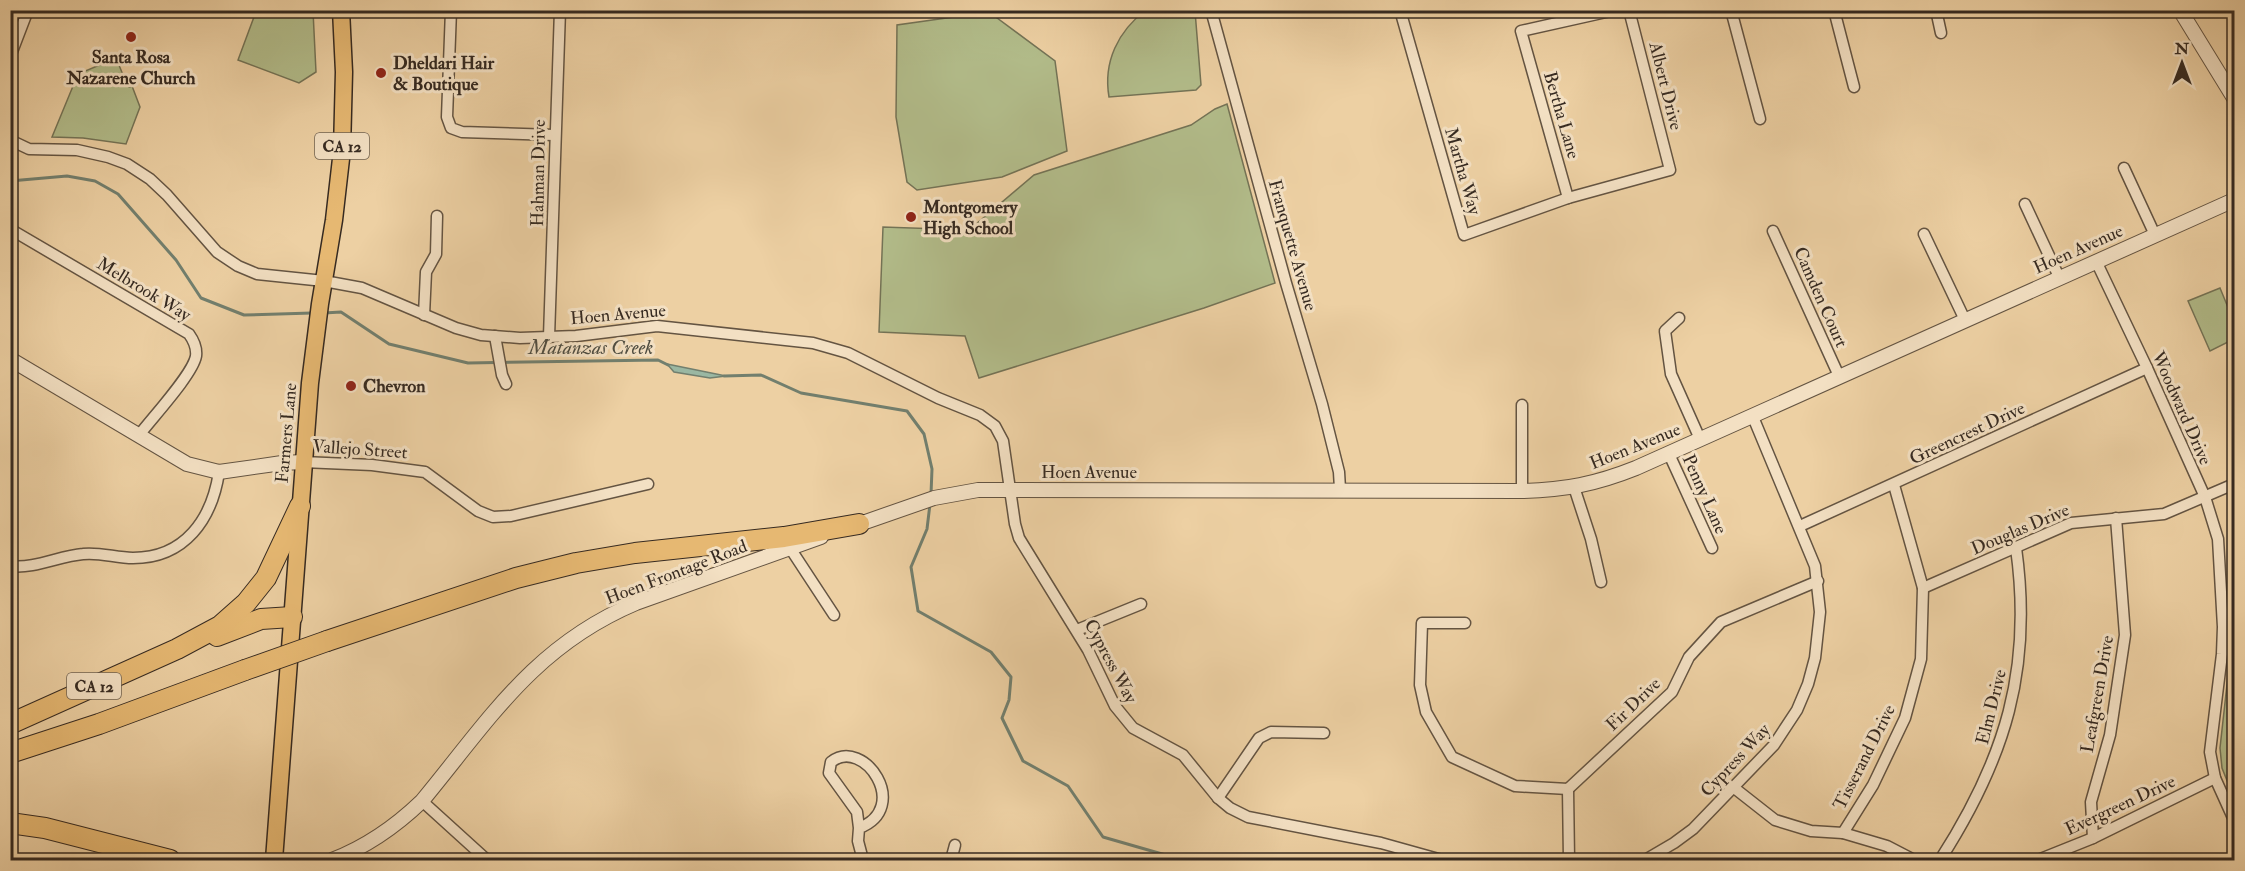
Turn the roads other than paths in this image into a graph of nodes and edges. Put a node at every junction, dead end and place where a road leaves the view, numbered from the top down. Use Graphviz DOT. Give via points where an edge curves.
graph roads {
  1 [pos="28,10"];
  2 [pos="341,10"];
  3 [pos="451,10"];
  4 [pos="560,10"];
  5 [pos="1211,10"];
  6 [pos="1400,10"];
  7 [pos="1615,10"];
  8 [pos="1629,10"];
  9 [pos="1731,10"];
  10 [pos="1834,10"];
  11 [pos="1936,10"];
  12 [pos="2180,10"];
  13 [pos="1941,33"];
  14 [pos="10,57"];
  15 [pos="1854,87"];
  16 [pos="2235,98"];
  17 [pos="1760,119"];
  18 [pos="555,135"];
  19 [pos="10,140"];
  20 [pos="2124,168"];
  21 [pos="1568,198"];
  22 [pos="2235,200"];
  23 [pos="2025,204"];
  24 [pos="437,216"];
  25 [pos="10,229"];
  26 [pos="1773,231"];
  27 [pos="1924,234"];
  28 [pos="2155,235"];
  29 [pos="2096,261"];
  30 [pos="2059,277"];
  31 [pos="324,281"];
  32 [pos="424,315"];
  33 [pos="1679,318"];
  34 [pos="1965,320"];
  35 [pos="495,336"];
  36 [pos="549,337"];
  37 [pos="10,358"];
  38 [pos="2147,368"];
  39 [pos="1839,376"];
  40 [pos="504,379"];
  41 [pos="1522,405"];
  42 [pos="1752,417"];
  43 [pos="140,434"];
  44 [pos="1701,440"];
  45 [pos="1669,454"];
  46 [pos="303,462"];
  47 [pos="219,472"];
  48 [pos="648,484"];
  49 [pos="2235,484"];
  50 [pos="1894,485"];
  51 [pos="1574,487"];
  52 [pos="1340,489"];
  53 [pos="1011,490"];
  54 [pos="1522,491"];
  55 [pos="2205,497"];
  56 [pos="300,506"];
  57 [pos="2116,518"];
  58 [pos="859,524"];
  59 [pos="1800,526"];
  60 [pos="1712,548"];
  61 [pos="2016,548"];
  62 [pos="790,549"];
  63 [pos="10,566"];
  64 [pos="1818,581"];
  65 [pos="1601,582"];
  66 [pos="1923,588"];
  67 [pos="1141,604"];
  68 [pos="834,615"];
  69 [pos="292,617"];
  70 [pos="1465,623"];
  71 [pos="1077,630"];
  72 [pos="177,649"];
  73 [pos="10,724"];
  74 [pos="1324,733"];
  75 [pos="10,753"];
  76 [pos="2216,778"];
  77 [pos="1733,788"];
  78 [pos="1568,789"];
  79 [pos="1218,798"];
  80 [pos="422,801"];
  81 [pos="2235,820"];
  82 [pos="10,824"];
  83 [pos="859,828"];
  84 [pos="1844,833"];
  85 [pos="2093,838"];
  86 [pos="955,845"];
  87 [pos="170,861"];
  88 [pos="274,861"];
  89 [pos="332,861"];
  90 [pos="487,861"];
  91 [pos="863,861"];
  92 [pos="951,861"];
  93 [pos="1442,861"];
  94 [pos="1569,861"];
  95 [pos="1645,861"];
  96 [pos="1914,861"];
  97 [pos="1940,861"];
  98 [pos="2038,861"];
  1 -- 14 [label="street"];
  2 -- 31 [label="main road, Farmers Lane / CA 12" via="342,150"];
  3 -- 18 [label="street" via="447,117 451,128 462,132"];
  4 -- 18 [label="street, Hahman Drive"];
  5 -- 52 [label="street, Franquette Avenue" via="1322,404 1340,472"];
  6 -- 21 [label="street, Martha Way" via="1464,235"];
  7 -- 21 [label="street, Bertha Lane" via="1521,31"];
  8 -- 21 [label="street, Albert Drive" via="1670,170"];
  9 -- 17 [label="street"];
  10 -- 15 [label="street"];
  11 -- 13 [label="street"];
  12 -- 16 [label="street"];
  18 -- 36 [label="street, Hahman Drive"];
  19 -- 31 [label="street, Hoen Avenue" via="29,149 77,150 127,164 150,179 217,252 238,266 266,276"];
  20 -- 28 [label="street"];
  22 -- 28 [label="street, Hoen Avenue"];
  23 -- 30 [label="street"];
  24 -- 32 [label="street" via="436,254 426,272"];
  25 -- 43 [label="street, Melbrook Way" via="189,334 194,341 193,366"];
  26 -- 39 [label="street, Camden Court"];
  27 -- 34 [label="street"];
  28 -- 29 [label="street, Hoen Avenue"];
  29 -- 30 [label="street, Hoen Avenue"];
  29 -- 38 [label="street, Woodward Drive"];
  30 -- 34 [label="street, Hoen Avenue"];
  31 -- 32 [label="street, Hoen Avenue" via="362,288"];
  31 -- 46 [label="main road, Farmers Lane / CA 12"];
  32 -- 35 [label="street, Hoen Avenue" via="456,328"];
  33 -- 44 [label="street" via="1665,331 1671,374"];
  34 -- 39 [label="street, Hoen Avenue"];
  35 -- 36 [label="street, Hoen Avenue"];
  35 -- 40 [label="street"];
  36 -- 53 [label="street, Hoen Avenue" via="657,326 789,340 840,350 990,422 1003,441"];
  37 -- 43 [label="street, Vallejo Street"];
  38 -- 50 [label="street, Greencrest Drive"];
  38 -- 55 [label="street, Woodward Drive"];
  39 -- 42 [label="street, Hoen Avenue"];
  41 -- 54 [label="street"];
  42 -- 44 [label="street, Hoen Avenue"];
  42 -- 59 [label="street, Cypress Way"];
  43 -- 47 [label="street, Vallejo Street" via="187,464"];
  44 -- 45 [label="street, Hoen Avenue"];
  45 -- 51 [label="street, Hoen Avenue" via="1602,481"];
  45 -- 60 [label="street, Penny Lane"];
  46 -- 47 [label="street, Vallejo Street"];
  46 -- 48 [label="street, Vallejo Street" via="425,472 478,511 493,517"];
  46 -- 56 [label="main road, Farmers Lane / CA 12"];
  47 -- 63 [label="street" via="213,502 205,517 196,530 167,551 136,558 81,554"];
  49 -- 55 [label="street, Douglas Drive"];
  50 -- 59 [label="street, Greencrest Drive"];
  50 -- 66 [label="street, Tisserand Drive"];
  51 -- 54 [label="street, Hoen Avenue"];
  51 -- 65 [label="street"];
  52 -- 53 [label="street, Hoen Avenue"];
  52 -- 54 [label="street, Hoen Avenue"];
  53 -- 58 [label="street, Hoen Frontage Road" via="953,493"];
  53 -- 71 [label="street, Cypress Way" via="1015,524 1023,546"];
  55 -- 57 [label="street, Douglas Drive" via="2164,514"];
  55 -- 76 [label="street, Woodward Drive" via="2218,539 2222,584 2222,654 2210,738"];
  56 -- 69 [label="main road, Farmers Lane / CA 12"];
  56 -- 72 [label="highway, CA 12" via="253,596 220,626"];
  57 -- 61 [label="street, Douglas Drive" via="2071,523"];
  57 -- 85 [label="street, Leafgreen Drive" via="2126,634 2110,735 2091,802"];
  58 -- 62 [label="street, Hoen Frontage Road"];
  58 -- 75 [label="highway, bridge" via="784,537 636,553 516,578"];
  59 -- 64 [label="street, Cypress Way"];
  61 -- 66 [label="street, Douglas Drive"];
  61 -- 97 [label="street, Elm Drive" via="2021,622 2012,700 1992,766 1967,819"];
  62 -- 68 [label="street"];
  62 -- 80 [label="street, Hoen Frontage Road" via="624,608 568,641 507,695"];
  64 -- 77 [label="street, Cypress Way" via="1819,637 1803,697 1774,745"];
  64 -- 78 [label="street, Fir Drive" via="1721,622 1689,657 1672,692"];
  66 -- 84 [label="street, Tisserand Drive" via="1921,659 1905,718"];
  67 -- 71 [label="street"];
  69 -- 72 [label="highway" via="261,619"];
  69 -- 88 [label="main road, Farmers Lane / CA 12"];
  70 -- 78 [label="street" via="1422,623 1420,685 1426,712 1452,757 1515,786"];
  71 -- 79 [label="street, Cypress Way" via="1120,714 1141,733 1184,755"];
  72 -- 73 [label="highway, CA 12"];
  74 -- 79 [label="street" via="1272,732 1259,738"];
  76 -- 81 [label="street, Woodward Drive"];
  76 -- 85 [label="street, Evergreen Drive"];
  77 -- 84 [label="street" via="1775,820 1811,831"];
  77 -- 95 [label="street, Cypress Way" via="1693,829"];
  78 -- 94 [label="street"];
  79 -- 93 [label="street, Cypress Way" via="1248,818 1381,843"];
  80 -- 89 [label="street, Hoen Frontage Road" via="380,836"];
  80 -- 90 [label="street"];
  82 -- 87 [label="highway" via="45,828"];
  83 -- 83 [label="street" via="880,814 880,781 872,767 843,757 831,762 829,773 856,812"];
  83 -- 91 [label="street"];
  84 -- 96 [label="street" via="1887,846"];
  85 -- 98 [label="street, Evergreen Drive"];
  86 -- 92 [label="street"];
}
